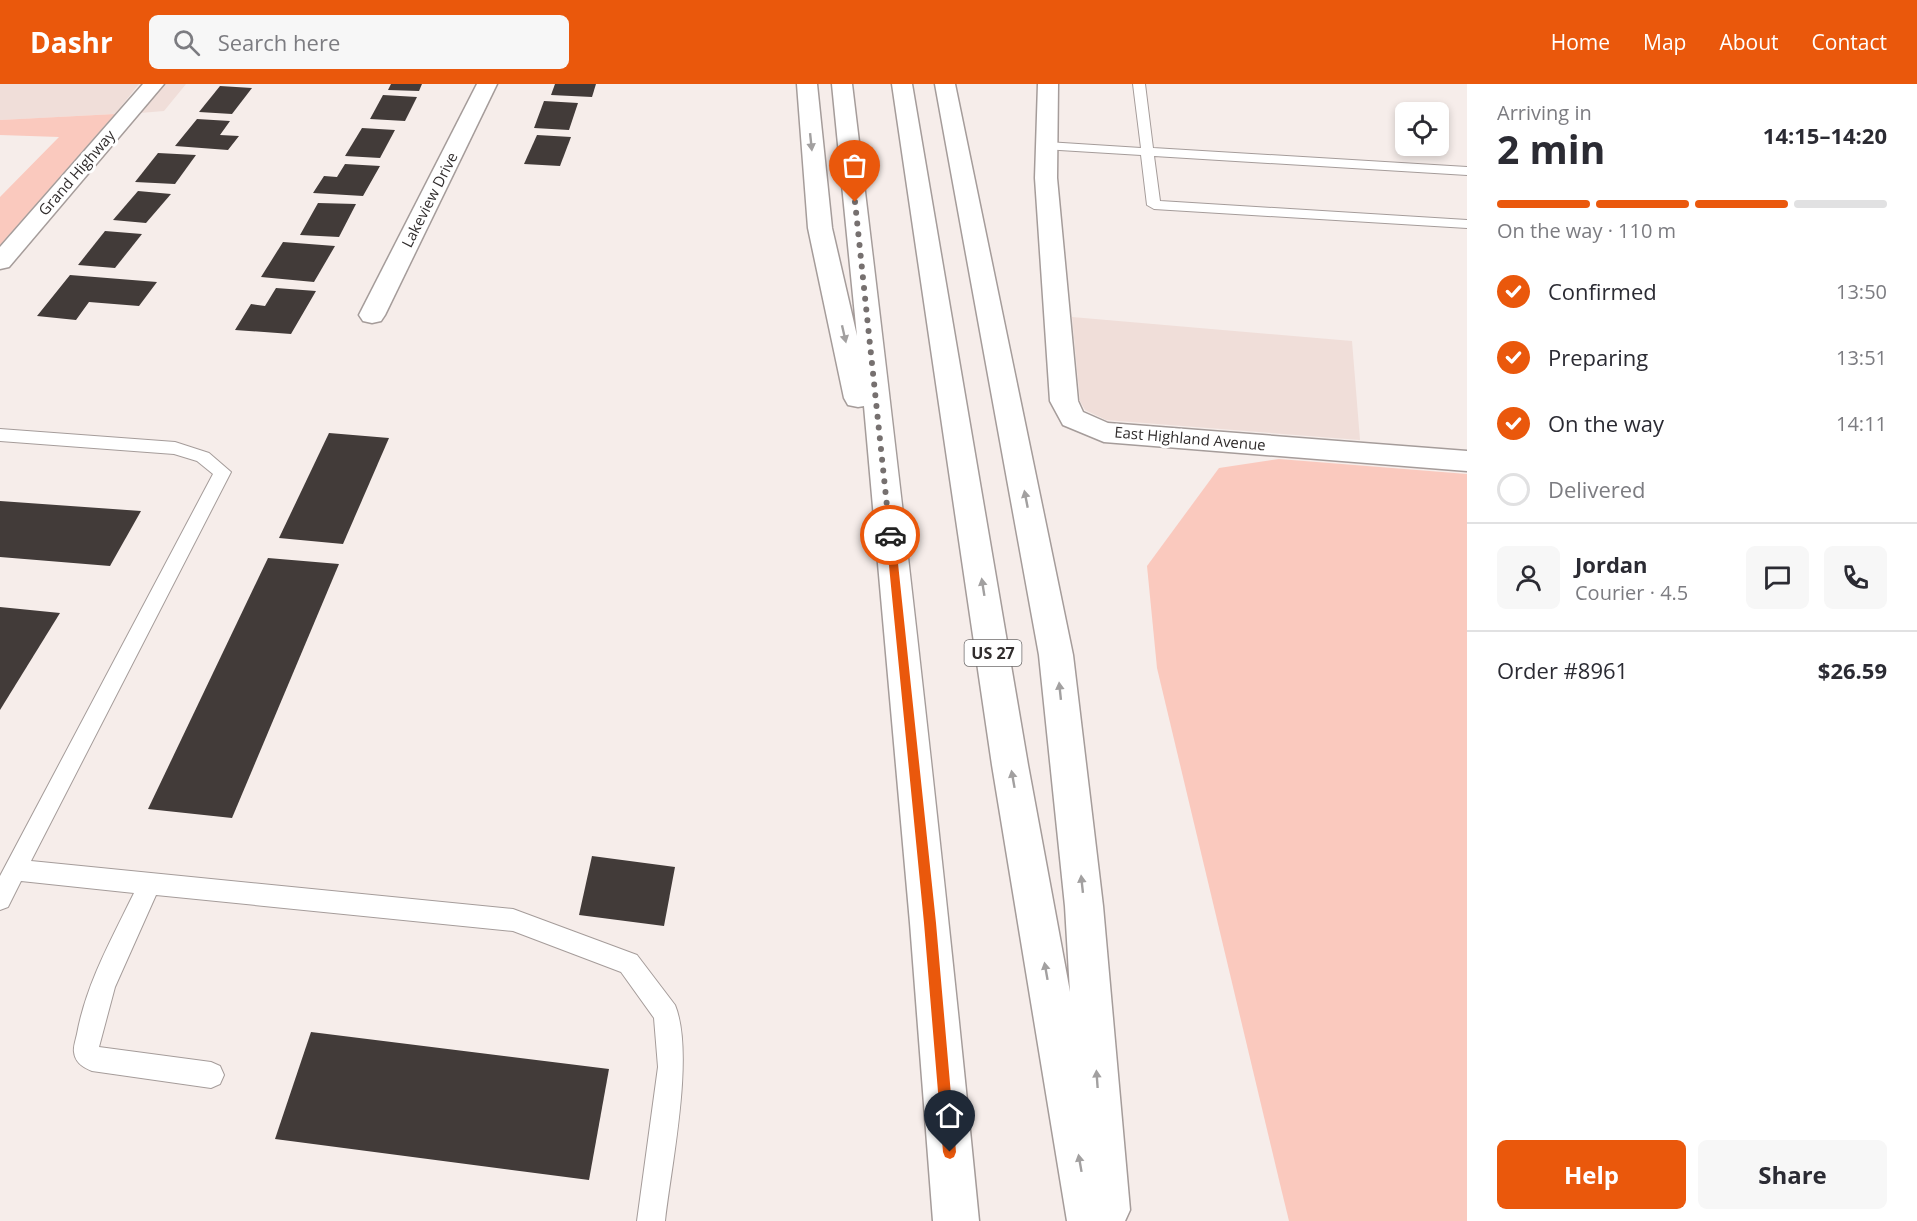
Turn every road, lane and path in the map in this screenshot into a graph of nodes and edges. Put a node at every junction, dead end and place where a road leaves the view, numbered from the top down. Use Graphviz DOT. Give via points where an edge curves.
graph roads {
  1 [pos="154,84"];
  2 [pos="487,84"];
  3 [pos="807,84"];
  4 [pos="842,84"];
  5 [pos="902,84"];
  6 [pos="945,84"];
  7 [pos="1048,84"];
  8 [pos="1139,84"];
  9 [pos="1047,146"];
  10 [pos="1148,153"];
  11 [pos="1467,171"];
  12 [pos="1467,224"];
  13 [pos="0,262"];
  14 [pos="372,315"];
  15 [pos="0,435"];
  16 [pos="1467,461"];
  17 [pos="891,543"];
  18 [pos="15,870"];
  19 [pos="150,883"];
  20 [pos="0,898"];
  21 [pos="211,1075"];
  22 [pos="651,1221"];
  23 [pos="956,1221"];
  24 [pos="1090,1221"];
  25 [pos="1107,1221"];
  1 -- 13 [label="main road, Grand Highway"];
  2 -- 14 [label="main road, Lakeview Drive"];
  3 -- 17 [label="main road, one-way" via="820,228"];
  4 -- 17 [label="main road"];
  24 -- 5 [label="main road, US 27, one-way" via="1010,765"];
  25 -- 6 [label="main road, one-way" via="1084,906 1056,655"];
  7 -- 9 [label="main road, East Highland Avenue"];
  8 -- 10 [label="lane"];
  9 -- 10 [label="lane"];
  9 -- 16 [label="main road, East Highland Avenue" via="1046,178 1064,401 1073,418 1104,432"];
  10 -- 11 [label="lane"];
  10 -- 12 [label="lane" via="1154,205"];
  15 -- 18 [label="lane" via="175,448 203,457 222,472"];
  17 -- 23 [label="main road"];
  18 -- 19 [label="lane"];
  18 -- 20 [label="lane"];
  19 -- 21 [label="lane" via="106,981 86,1052 92,1059"];
  19 -- 22 [label="lane" via="513,920 629,963 666,1014 671,1067"];
}
